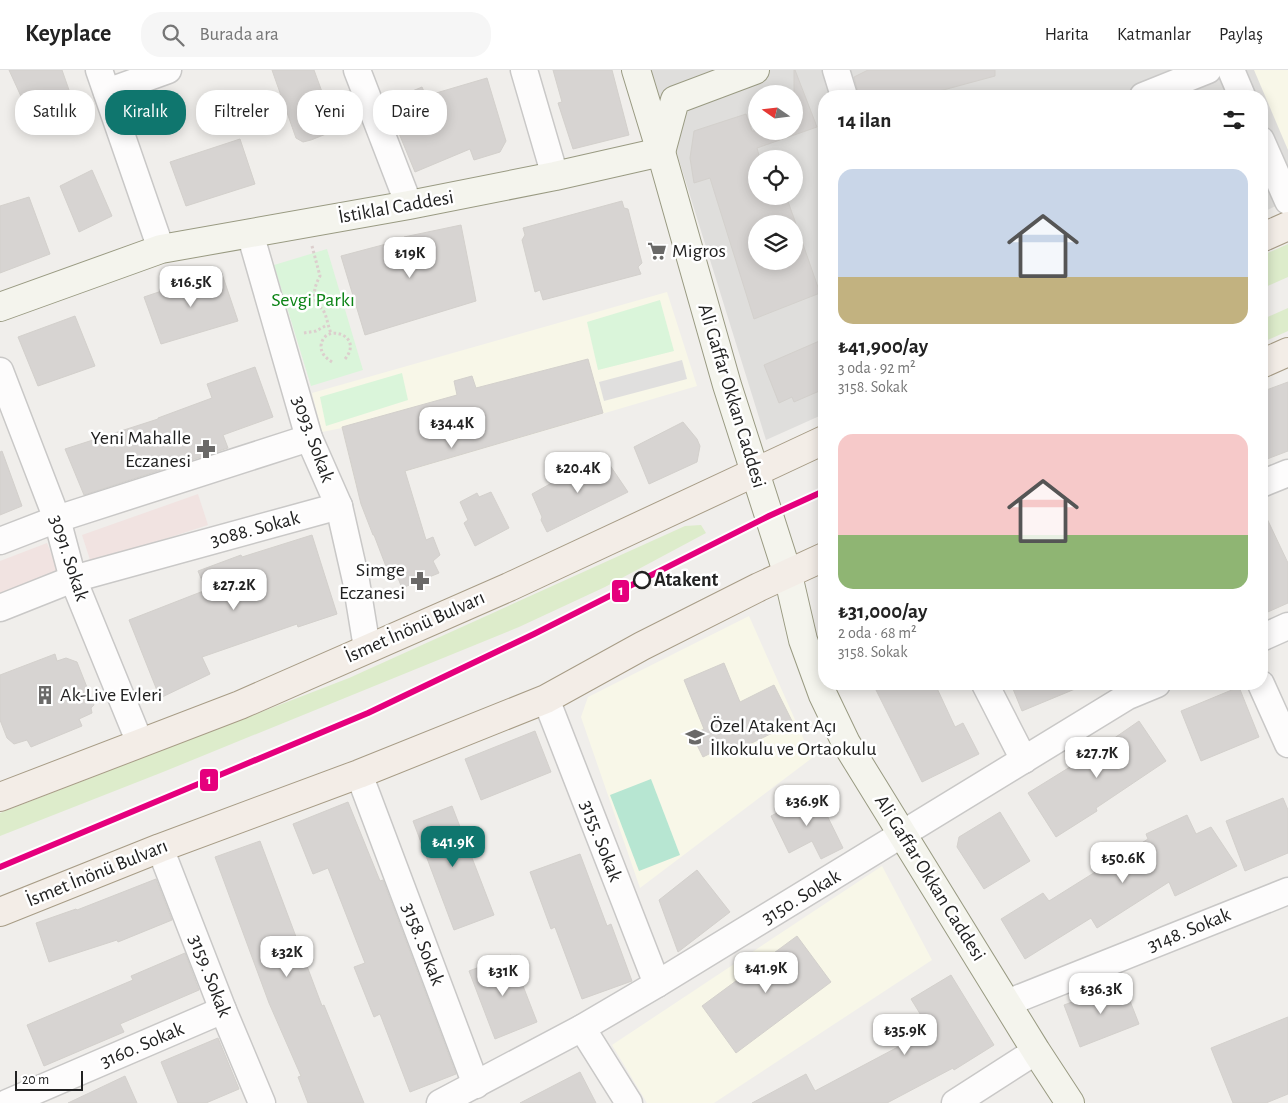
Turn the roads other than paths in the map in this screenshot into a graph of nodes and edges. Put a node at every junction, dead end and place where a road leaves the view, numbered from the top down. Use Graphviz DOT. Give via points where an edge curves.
graph roads {
  1 [pos="168,70"];
  2 [pos="357,70"];
  3 [pos="524,70"];
  4 [pos="636,70"];
  5 [pos="755,70"];
  6 [pos="836,70"];
  7 [pos="1208,70"];
  8 [pos="1231,70"];
  9 [pos="103,81"];
  10 [pos="842,90"];
  11 [pos="1158,90"];
  12 [pos="1239,90"];
  13 [pos="661,152"];
  14 [pos="1268,156"];
  15 [pos="555,176"];
  16 [pos="1288,201"];
  17 [pos="409,205"];
  18 [pos="1288,226"];
  19 [pos="250,233"];
  20 [pos="1268,235"];
  21 [pos="161,249"];
  22 [pos="0,307"];
  23 [pos="1288,352"];
  24 [pos="1268,361"];
  25 [pos="0,371"];
  26 [pos="309,438"];
  27 [pos="818,443"];
  28 [pos="754,472"];
  29 [pos="1288,473"];
  30 [pos="1268,481"];
  31 [pos="338,506"];
  32 [pos="57,519"];
  33 [pos="0,541"];
  34 [pos="818,560"];
  35 [pos="788,574"];
  36 [pos="74,579"];
  37 [pos="0,608"];
  38 [pos="1288,626"];
  39 [pos="1268,635"];
  40 [pos="367,648"];
  41 [pos="818,681"];
  42 [pos="821,690"];
  43 [pos="989,690"];
  44 [pos="1142,690"];
  45 [pos="1264,690"];
  46 [pos="546,698"];
  47 [pos="140,743"];
  48 [pos="1288,744"];
  49 [pos="1024,760"];
  50 [pos="359,774"];
  51 [pos="0,797"];
  52 [pos="902,835"];
  53 [pos="160,848"];
  54 [pos="1288,891"];
  55 [pos="0,912"];
  56 [pos="657,984"];
  57 [pos="1007,1003"];
  58 [pos="223,1010"];
  59 [pos="582,1028"];
  60 [pos="1036,1051"];
  61 [pos="476,1085"];
  62 [pos="7,1103"];
  63 [pos="262,1103"];
  64 [pos="440,1103"];
  65 [pos="629,1103"];
  66 [pos="955,1103"];
  67 [pos="1070,1103"];
  1 -- 9 [label="street"];
  2 -- 17 [label="street"];
  3 -- 15 [label="street"];
  4 -- 13 [label="street, Ali Gaffar Okkan Caddesi"];
  5 -- 13 [label="street" via="675,100"];
  6 -- 10 [label="street"];
  7 -- 11 [label="street"];
  8 -- 12 [label="street"];
  9 -- 21 [label="street"];
  13 -- 15 [label="street, İstiklal Caddesi"];
  13 -- 28 [label="street, Ali Gaffar Okkan Caddesi"];
  14 -- 16 [label="street"];
  15 -- 17 [label="street, İstiklal Caddesi"];
  17 -- 19 [label="street, İstiklal Caddesi"];
  18 -- 20 [label="main road"];
  19 -- 21 [label="street, İstiklal Caddesi"];
  19 -- 26 [label="street, 3093. Sokak"];
  21 -- 22 [label="street, İstiklal Caddesi"];
  23 -- 24 [label="main road"];
  25 -- 32 [label="street, 3091. Sokak"];
  26 -- 31 [label="street, 3093. Sokak"];
  26 -- 32 [label="street"];
  27 -- 28 [label="main road, İsmet İnönü Bulvarı"];
  28 -- 35 [label="street, Ali Gaffar Okkan Caddesi"];
  28 -- 40 [label="main road, İsmet İnönü Bulvarı" via="509,587"];
  29 -- 30 [label="street"];
  31 -- 36 [label="street, 3088. Sokak"];
  31 -- 40 [label="street, 3093. Sokak" via="356,581"];
  32 -- 33 [label="street"];
  32 -- 36 [label="street, 3091. Sokak"];
  34 -- 35 [label="main road, İsmet İnönü Bulvarı"];
  35 -- 41 [label="street, Ali Gaffar Okkan Caddesi" via="803,640"];
  35 -- 46 [label="main road, İsmet İnönü Bulvarı" via="642,646"];
  36 -- 37 [label="street, 3088. Sokak"];
  36 -- 47 [label="street, 3091. Sokak"];
  38 -- 39 [label="street"];
  40 -- 47 [label="main road, İsmet İnönü Bulvarı" via="240,704"];
  42 -- 52 [label="street, Ali Gaffar Okkan Caddesi" via="846,743"];
  43 -- 49 [label="street"];
  44 -- 49 [label="street, 3150. Sokak"];
  45 -- 48 [label="street"];
  46 -- 50 [label="main road, İsmet İnönü Bulvarı"];
  46 -- 56 [label="street, 3155. Sokak"];
  47 -- 51 [label="main road, İsmet İnönü Bulvarı"];
  49 -- 52 [label="street, 3150. Sokak"];
  50 -- 53 [label="main road, İsmet İnönü Bulvarı"];
  50 -- 61 [label="street, 3158. Sokak"];
  52 -- 56 [label="street, 3150. Sokak"];
  52 -- 57 [label="street, Ali Gaffar Okkan Caddesi"];
  53 -- 55 [label="main road, İsmet İnönü Bulvarı"];
  53 -- 58 [label="street, 3159. Sokak"];
  54 -- 57 [label="street, 3148. Sokak"];
  56 -- 59 [label="street, 3150. Sokak"];
  57 -- 60 [label="street, Ali Gaffar Okkan Caddesi"];
  58 -- 62 [label="street, 3160. Sokak"];
  58 -- 63 [label="street, 3159. Sokak"];
  59 -- 61 [label="street, 3150. Sokak"];
  59 -- 65 [label="street"];
  60 -- 66 [label="street"];
  60 -- 67 [label="street, Ali Gaffar Okkan Caddesi"];
  61 -- 64 [label="street, 3150. Sokak"];
}
